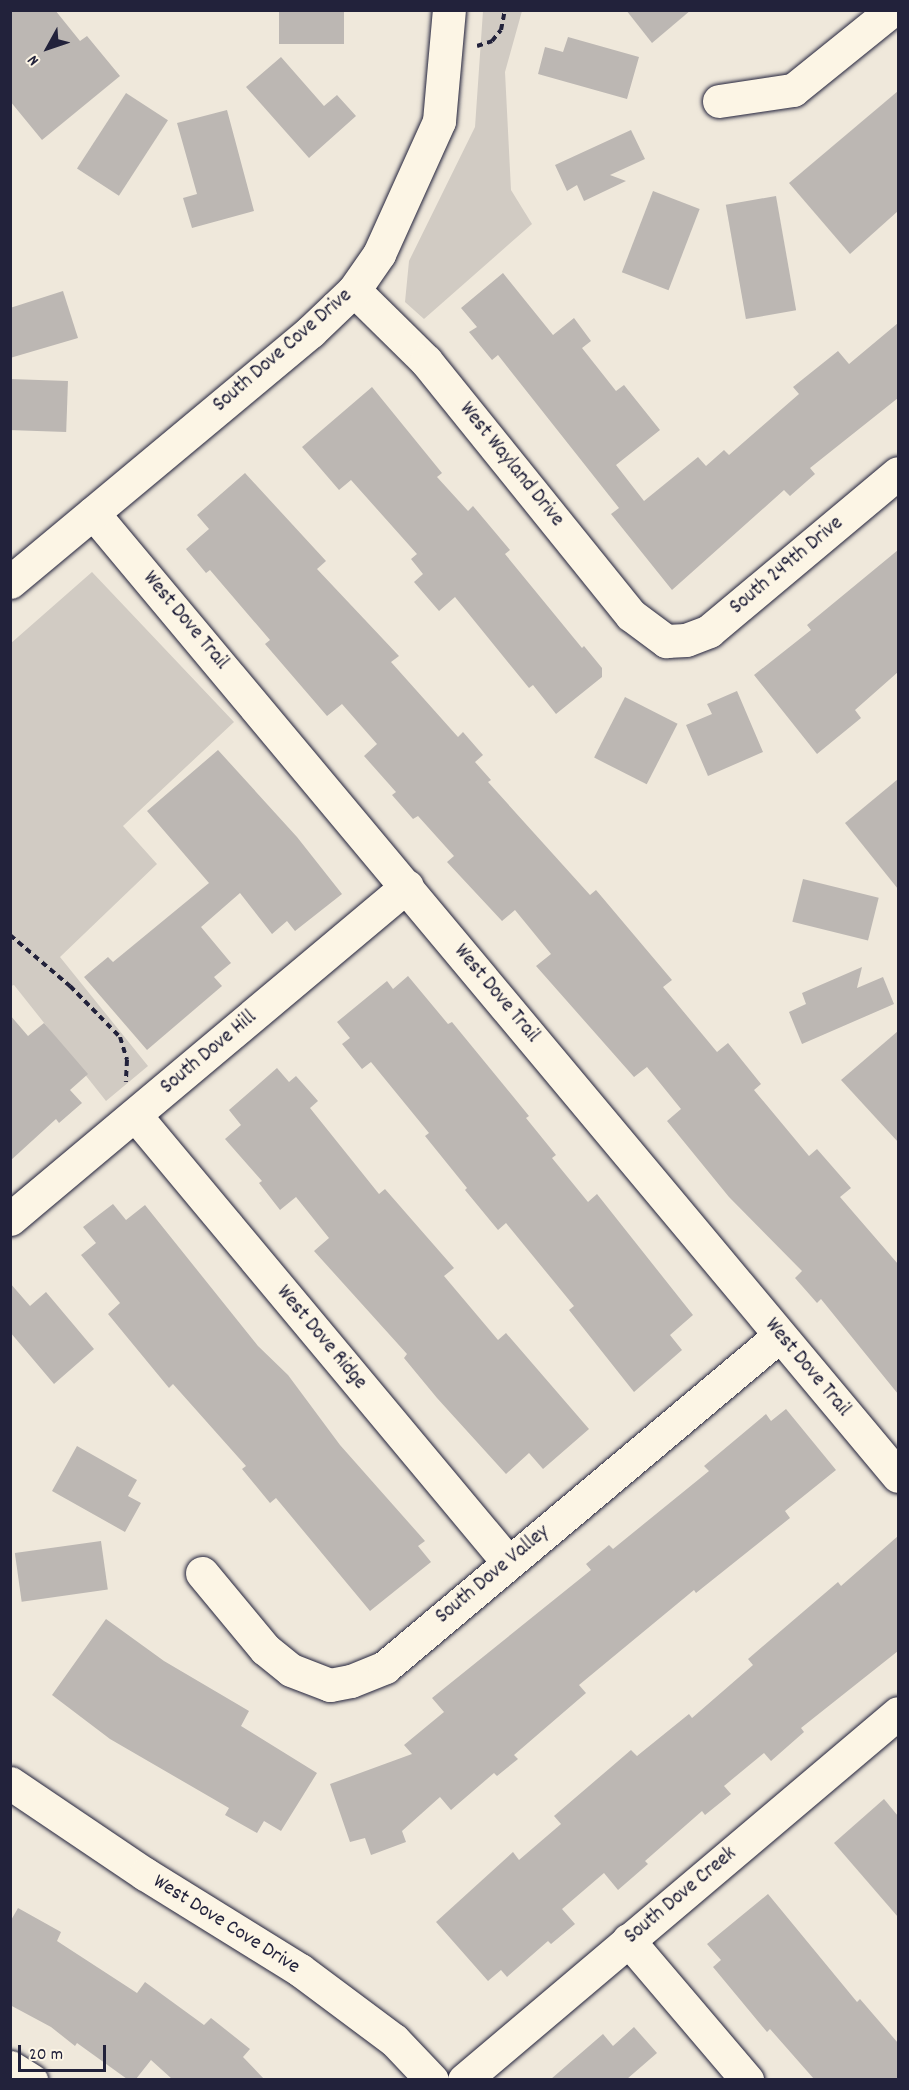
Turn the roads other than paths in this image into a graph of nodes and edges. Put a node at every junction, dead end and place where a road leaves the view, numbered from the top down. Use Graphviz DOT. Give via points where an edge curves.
graph roads {
  1 [pos="449,10"];
  2 [pos="892,10"];
  3 [pos="719,101"];
  4 [pos="354,290"];
  5 [pos="898,473"];
  6 [pos="93,513"];
  7 [pos="10,582"];
  8 [pos="666,641"];
  9 [pos="407,886"];
  10 [pos="135,1115"];
  11 [pos="10,1219"];
  12 [pos="779,1336"];
  13 [pos="898,1476"];
  14 [pos="508,1562"];
  15 [pos="202,1573"];
  16 [pos="898,1713"];
  17 [pos="10,1783"];
  18 [pos="628,1940"];
  19 [pos="10,2067"];
  20 [pos="31,2079"];
  21 [pos="432,2079"];
  22 [pos="464,2079"];
  23 [pos="747,2079"];
  1 -- 4 [label="street, South Dove Cove Drive" via="439,121 379,254"];
  2 -- 3 [label="street" via="794,90"];
  4 -- 6 [label="street, South Dove Cove Drive" via="310,332"];
  4 -- 8 [label="street, West Wayland Drive" via="426,361 631,615"];
  5 -- 8 [label="street, South 249th Drive" via="709,631 686,640"];
  6 -- 7 [label="street, South Dove Cove Drive"];
  6 -- 9 [label="street, West Dove Trail"];
  9 -- 10 [label="street, South Dove Hill"];
  9 -- 12 [label="street, West Dove Trail"];
  10 -- 11 [label="street, South Dove Hill"];
  10 -- 14 [label="street, West Dove Ridge"];
  12 -- 13 [label="street, West Dove Trail"];
  12 -- 14 [label="street, South Dove Valley"];
  14 -- 15 [label="street, South Dove Valley" via="385,1667 351,1682 330,1685 291,1670 265,1649"];
  16 -- 18 [label="street, South Dove Creek"];
  17 -- 21 [label="street, West Dove Cove Drive" via="145,1874 300,1970 394,2040"];
  18 -- 22 [label="street, South Dove Creek"];
  18 -- 23 [label="street"];
  19 -- 20 [label="street"];
}
